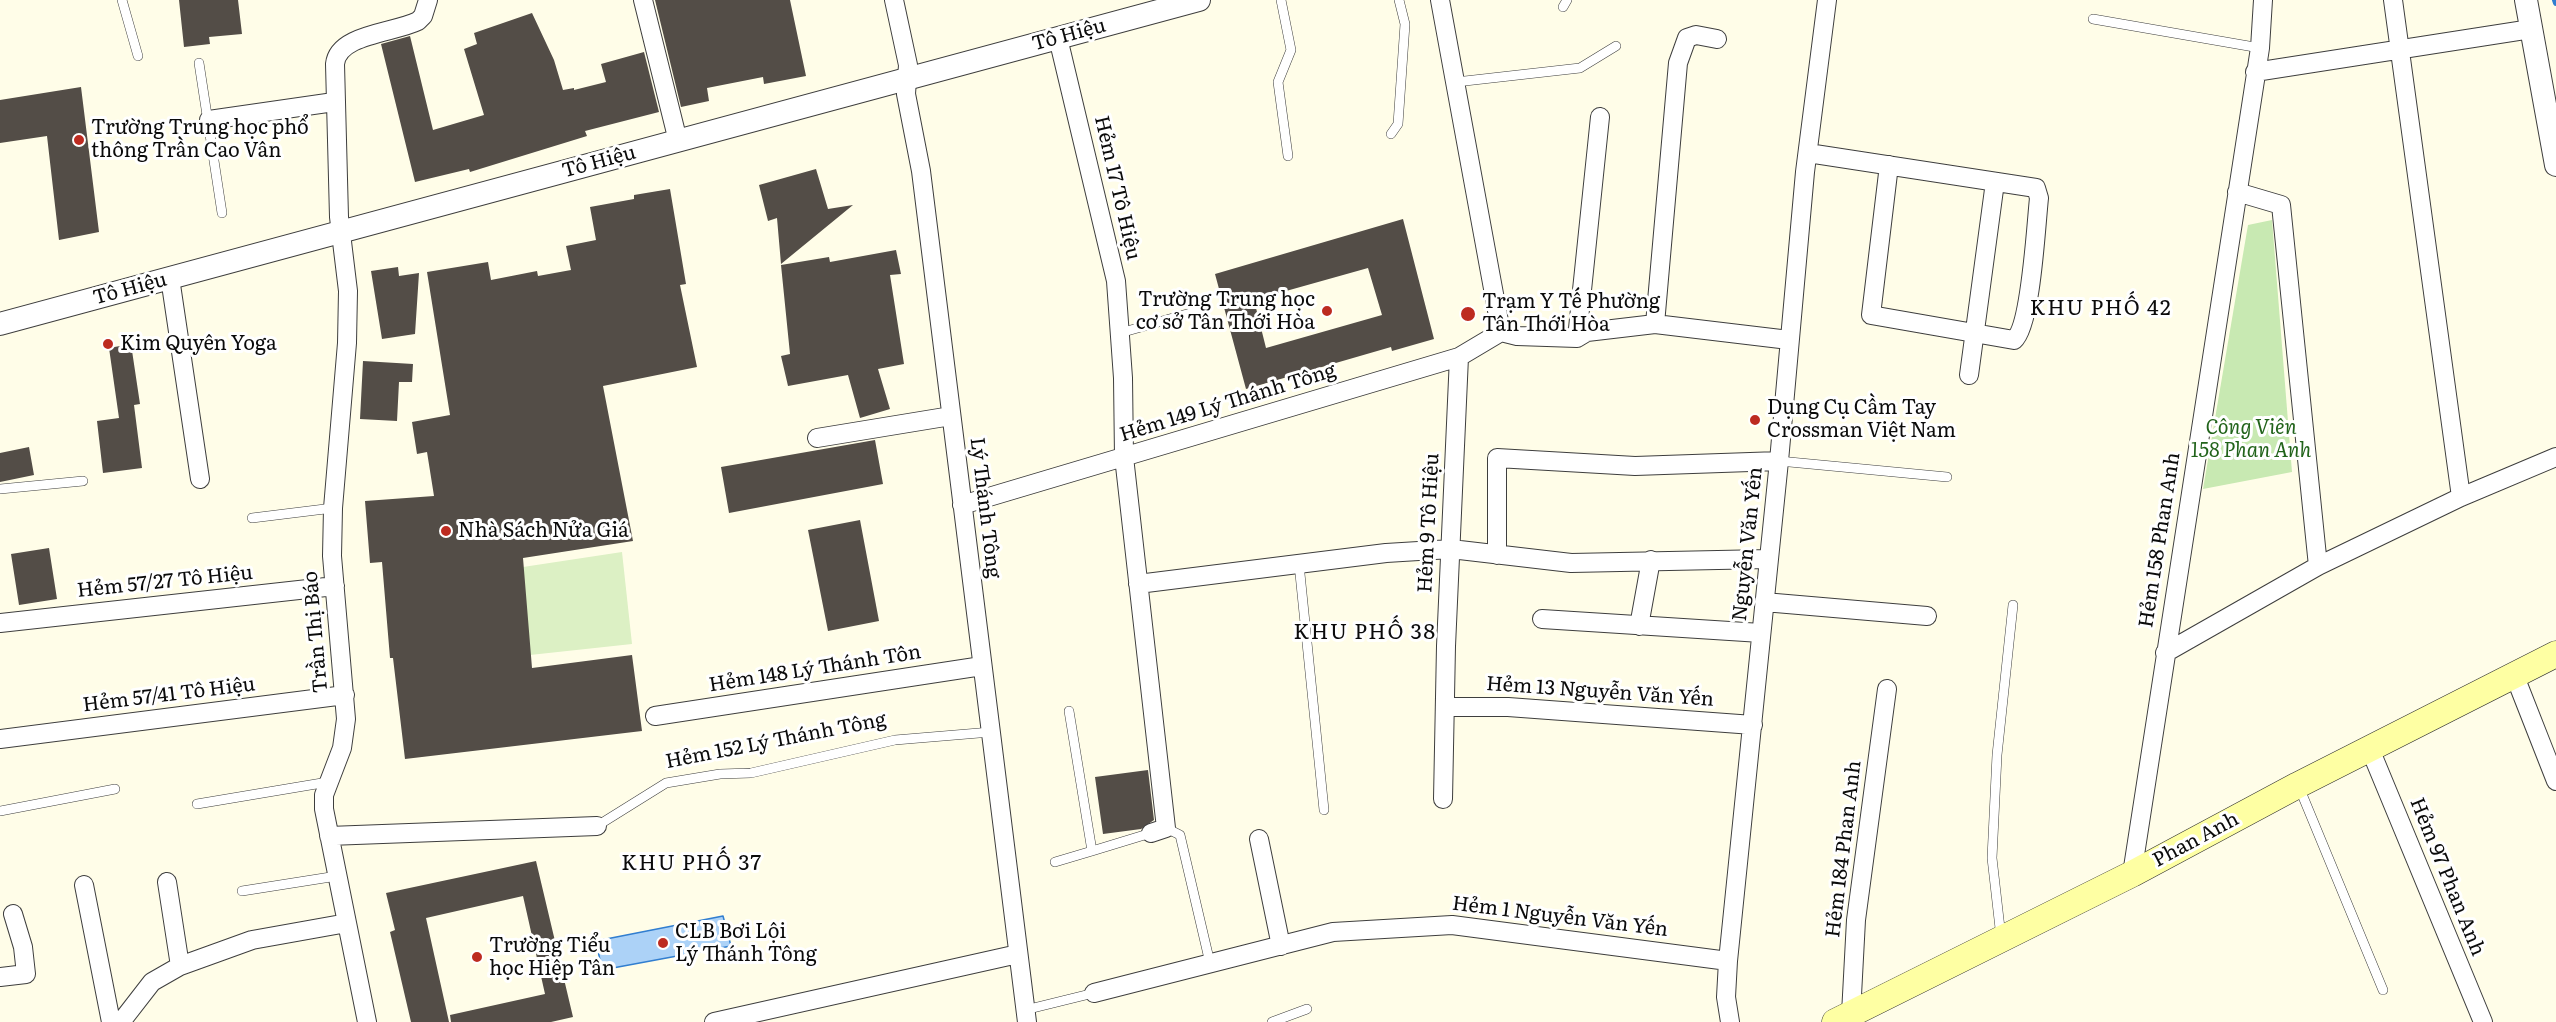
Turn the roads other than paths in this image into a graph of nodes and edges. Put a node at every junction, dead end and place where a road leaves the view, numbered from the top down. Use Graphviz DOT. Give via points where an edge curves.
graph roads {
  1 [pos="122,0"];
  2 [pos="428,0"];
  3 [pos="644,0"];
  4 [pos="894,0"];
  5 [pos="1199,0"];
  6 [pos="1281,0"];
  7 [pos="1400,0"];
  8 [pos="1440,0"];
  9 [pos="1827,0"];
  10 [pos="2263,0"];
  11 [pos="2393,0"];
  12 [pos="2526,0"];
  13 [pos="2092,20"];
  14 [pos="2532,29"];
  15 [pos="1058,38"];
  16 [pos="1717,39"];
  17 [pos="1616,46"];
  18 [pos="2260,48"];
  19 [pos="2400,48"];
  20 [pos="138,56"];
  21 [pos="199,63"];
  22 [pos="2255,72"];
  23 [pos="907,79"];
  24 [pos="1456,82"];
  25 [pos="334,102"];
  26 [pos="1600,117"];
  27 [pos="208,120"];
  28 [pos="1391,134"];
  29 [pos="678,141"];
  30 [pos="1808,153"];
  31 [pos="1288,156"];
  32 [pos="1889,165"];
  33 [pos="2556,165"];
  34 [pos="1995,182"];
  35 [pos="2237,192"];
  36 [pos="222,213"];
  37 [pos="341,232"];
  38 [pos="170,278"];
  39 [pos="1201,310"];
  40 [pos="0,324"];
  41 [pos="1655,324"];
  42 [pos="1501,332"];
  43 [pos="1120,333"];
  44 [pos="1975,334"];
  45 [pos="1577,338"];
  46 [pos="1789,340"];
  47 [pos="1459,357"];
  48 [pos="1969,375"];
  49 [pos="951,416"];
  50 [pos="817,438"];
  51 [pos="1124,457"];
  52 [pos="2556,458"];
  53 [pos="1779,461"];
  54 [pos="1947,477"];
  55 [pos="200,479"];
  56 [pos="83,481"];
  57 [pos="0,489"];
  58 [pos="2461,497"];
  59 [pos="962,505"];
  60 [pos="333,508"];
  61 [pos="252,518"];
  62 [pos="1451,549"];
  63 [pos="1497,555"];
  64 [pos="1767,559"];
  65 [pos="1651,560"];
  66 [pos="1299,564"];
  67 [pos="2318,566"];
  68 [pos="1138,584"];
  69 [pos="335,586"];
  70 [pos="1764,602"];
  71 [pos="2013,605"];
  72 [pos="1927,616"];
  73 [pos="1542,619"];
  74 [pos="0,623"];
  75 [pos="1639,626"];
  76 [pos="1761,633"];
  77 [pos="2166,653"];
  78 [pos="2556,654"];
  79 [pos="982,666"];
  80 [pos="2514,674"];
  81 [pos="1887,689"];
  82 [pos="345,695"];
  83 [pos="1445,707"];
  84 [pos="1069,711"];
  85 [pos="656,716"];
  86 [pos="1753,725"];
  87 [pos="991,732"];
  88 [pos="0,739"];
  89 [pos="2370,749"];
  90 [pos="2556,781"];
  91 [pos="328,782"];
  92 [pos="2298,785"];
  93 [pos="115,789"];
  94 [pos="1443,799"];
  95 [pos="197,804"];
  96 [pos="1324,810"];
  97 [pos="0,811"];
  98 [pos="597,826"];
  99 [pos="1155,835"];
  100 [pos="329,836"];
  101 [pos="1259,839"];
  102 [pos="1092,850"];
  103 [pos="1055,862"];
  104 [pos="2132,874"];
  105 [pos="337,876"];
  106 [pos="167,882"];
  107 [pos="84,885"];
  108 [pos="242,891"];
  109 [pos="13,914"];
  110 [pos="347,923"];
  111 [pos="2001,939"];
  112 [pos="1281,946"];
  113 [pos="1018,954"];
  114 [pos="1728,962"];
  115 [pos="1210,963"];
  116 [pos="180,966"];
  117 [pos="0,977"];
  118 [pos="2383,990"];
  119 [pos="1094,993"];
  120 [pos="1307,1009"];
  121 [pos="1026,1016"];
  122 [pos="1843,1018"];
  123 [pos="111,1022"];
  124 [pos="121,1022"];
  125 [pos="367,1022"];
  126 [pos="714,1022"];
  127 [pos="1272,1022"];
  128 [pos="1730,1022"];
  129 [pos="2482,1022"];
  1 -- 20 [label="lane"];
  2 -- 25 [label="street, Trần Thị Báo" via="418,21 350,42 339,50"];
  3 -- 29 [label="street"];
  4 -- 23 [label="street, Lý Thánh Tông" via="908,65"];
  5 -- 15 [label="street, Tô Hiệu"];
  6 -- 31 [label="lane" via="1291,50 1278,82"];
  7 -- 28 [label="lane" via="1405,24 1398,124"];
  8 -- 24 [label="street"];
  9 -- 30 [label="street, Nguyễn Văn Yến"];
  10 -- 18 [label="street, Hẻm 158 Phan Anh"];
  11 -- 19 [label="street"];
  12 -- 14 [label="street"];
  13 -- 18 [label="lane"];
  14 -- 19 [label="street"];
  14 -- 33 [label="street"];
  15 -- 23 [label="street, Tô Hiệu"];
  15 -- 43 [label="street, Hẻm 17 Tô Hiệu" via="1116,282"];
  16 -- 41 [label="street" via="1696,35 1687,38 1678,63"];
  17 -- 24 [label="lane" via="1580,68"];
  18 -- 22 [label="street, Hẻm 158 Phan Anh"];
  19 -- 22 [label="street"];
  19 -- 58 [label="street"];
  21 -- 27 [label="lane"];
  22 -- 35 [label="street, Hẻm 158 Phan Anh"];
  23 -- 29 [label="street, Tô Hiệu"];
  23 -- 49 [label="street, Lý Thánh Tông"];
  24 -- 42 [label="street"];
  25 -- 27 [label="street"];
  25 -- 37 [label="street, Trần Thị Báo"];
  26 -- 45 [label="street"];
  27 -- 36 [label="lane"];
  29 -- 37 [label="street, Tô Hiệu"];
  30 -- 32 [label="street"];
  30 -- 46 [label="street, Nguyễn Văn Yến"];
  32 -- 34 [label="street"];
  32 -- 44 [label="street" via="1871,315"];
  34 -- 44 [label="street"];
  34 -- 44 [label="street" via="2036,188 2038,192 2032,270 2019,336 2014,340"];
  35 -- 67 [label="street" via="2281,205"];
  35 -- 77 [label="street, Hẻm 158 Phan Anh"];
  37 -- 38 [label="street, Tô Hiệu"];
  37 -- 60 [label="street, Trần Thị Báo" via="348,291 347,343"];
  38 -- 40 [label="street, Tô Hiệu"];
  38 -- 55 [label="street"];
  39 -- 43 [label="lane"];
  41 -- 45 [label="street" via="1587,332"];
  41 -- 46 [label="street"];
  42 -- 45 [label="street"];
  42 -- 47 [label="street, Hẻm 149 Lý Thánh Tông"];
  43 -- 51 [label="street, Hẻm 17 Tô Hiệu"];
  44 -- 48 [label="street"];
  46 -- 53 [label="street, Nguyễn Văn Yến"];
  47 -- 51 [label="street, Hẻm 149 Lý Thánh Tông"];
  47 -- 62 [label="street, Hẻm 9 Tô Hiệu"];
  49 -- 50 [label="street"];
  49 -- 59 [label="street, Lý Thánh Tông"];
  51 -- 59 [label="street, Hẻm 149 Lý Thánh Tông"];
  51 -- 68 [label="street, Hẻm 17 Tô Hiệu"];
  52 -- 58 [label="street"];
  53 -- 54 [label="lane"];
  53 -- 63 [label="street" via="1635,466 1497,458"];
  53 -- 64 [label="street, Nguyễn Văn Yến"];
  56 -- 57 [label="lane"];
  58 -- 67 [label="street"];
  59 -- 79 [label="street, Lý Thánh Tông"];
  60 -- 61 [label="lane"];
  60 -- 69 [label="street, Trần Thị Báo"];
  62 -- 63 [label="street"];
  62 -- 66 [label="street"];
  62 -- 83 [label="street, Hẻm 9 Tô Hiệu"];
  63 -- 65 [label="street" via="1571,563"];
  64 -- 65 [label="street"];
  64 -- 70 [label="street, Nguyễn Văn Yến"];
  65 -- 75 [label="street"];
  66 -- 68 [label="street"];
  66 -- 96 [label="lane"];
  67 -- 77 [label="street"];
  68 -- 99 [label="street, Hẻm 17 Tô Hiệu"];
  69 -- 74 [label="street, Hẻm 57/27 Tô Hiệu"];
  69 -- 82 [label="street, Trần Thị Báo"];
  70 -- 72 [label="street"];
  70 -- 76 [label="street, Nguyễn Văn Yến"];
  71 -- 111 [label="lane" via="1997,755 1992,858"];
  73 -- 75 [label="street"];
  75 -- 76 [label="street"];
  76 -- 86 [label="street, Nguyễn Văn Yến"];
  77 -- 104 [label="street, Hẻm 158 Phan Anh"];
  78 -- 80 [label="main road, Phan Anh"];
  79 -- 85 [label="street, Hẻm 148 Lý Thánh Tôn"];
  79 -- 87 [label="street, Lý Thánh Tông"];
  80 -- 89 [label="main road, Phan Anh"];
  80 -- 90 [label="street"];
  81 -- 122 [label="street, Hẻm 184 Phan Anh"];
  82 -- 88 [label="street, Hẻm 57/41 Tô Hiệu"];
  82 -- 91 [label="street, Trần Thị Báo" via="345,734"];
  83 -- 86 [label="street, Hẻm 13 Nguyễn Văn Yến" via="1508,707"];
  83 -- 94 [label="street, Hẻm 9 Tô Hiệu"];
  84 -- 102 [label="lane"];
  86 -- 114 [label="street, Nguyễn Văn Yến"];
  87 -- 98 [label="lane, Hẻm 152 Lý Thánh Tông" via="895,740 751,773 666,783"];
  87 -- 113 [label="street, Lý Thánh Tông"];
  89 -- 92 [label="main road, Phan Anh"];
  89 -- 129 [label="street, Hẻm 97 Phan Anh"];
  91 -- 95 [label="lane"];
  91 -- 100 [label="street, Trần Thị Báo" via="324,809"];
  92 -- 104 [label="main road, Phan Anh"];
  92 -- 118 [label="lane"];
  93 -- 97 [label="lane"];
  98 -- 100 [label="street, Hẻm 152 Lý Thánh Tông"];
  99 -- 102 [label="lane"];
  99 -- 115 [label="lane" via="1180,835"];
  100 -- 105 [label="street, Trần Thị Báo"];
  101 -- 112 [label="street"];
  102 -- 103 [label="lane"];
  104 -- 111 [label="main road, Phan Anh"];
  105 -- 108 [label="lane"];
  105 -- 110 [label="street, Trần Thị Báo"];
  106 -- 116 [label="street"];
  107 -- 123 [label="street"];
  109 -- 117 [label="street" via="26,974"];
  110 -- 116 [label="street" via="252,940"];
  110 -- 125 [label="street, Trần Thị Báo"];
  111 -- 122 [label="main road, Phan Anh"];
  112 -- 114 [label="street, Hẻm 1 Nguyễn Văn Yến" via="1333,932 1452,925"];
  112 -- 115 [label="street, Hẻm 1 Nguyễn Văn Yến"];
  113 -- 121 [label="street, Lý Thánh Tông"];
  113 -- 126 [label="street"];
  114 -- 128 [label="street, Nguyễn Văn Yến" via="1726,997"];
  115 -- 119 [label="street, Hẻm 1 Nguyễn Văn Yến"];
  116 -- 124 [label="street" via="152,982"];
  119 -- 121 [label="lane"];
  120 -- 127 [label="lane"];
}
